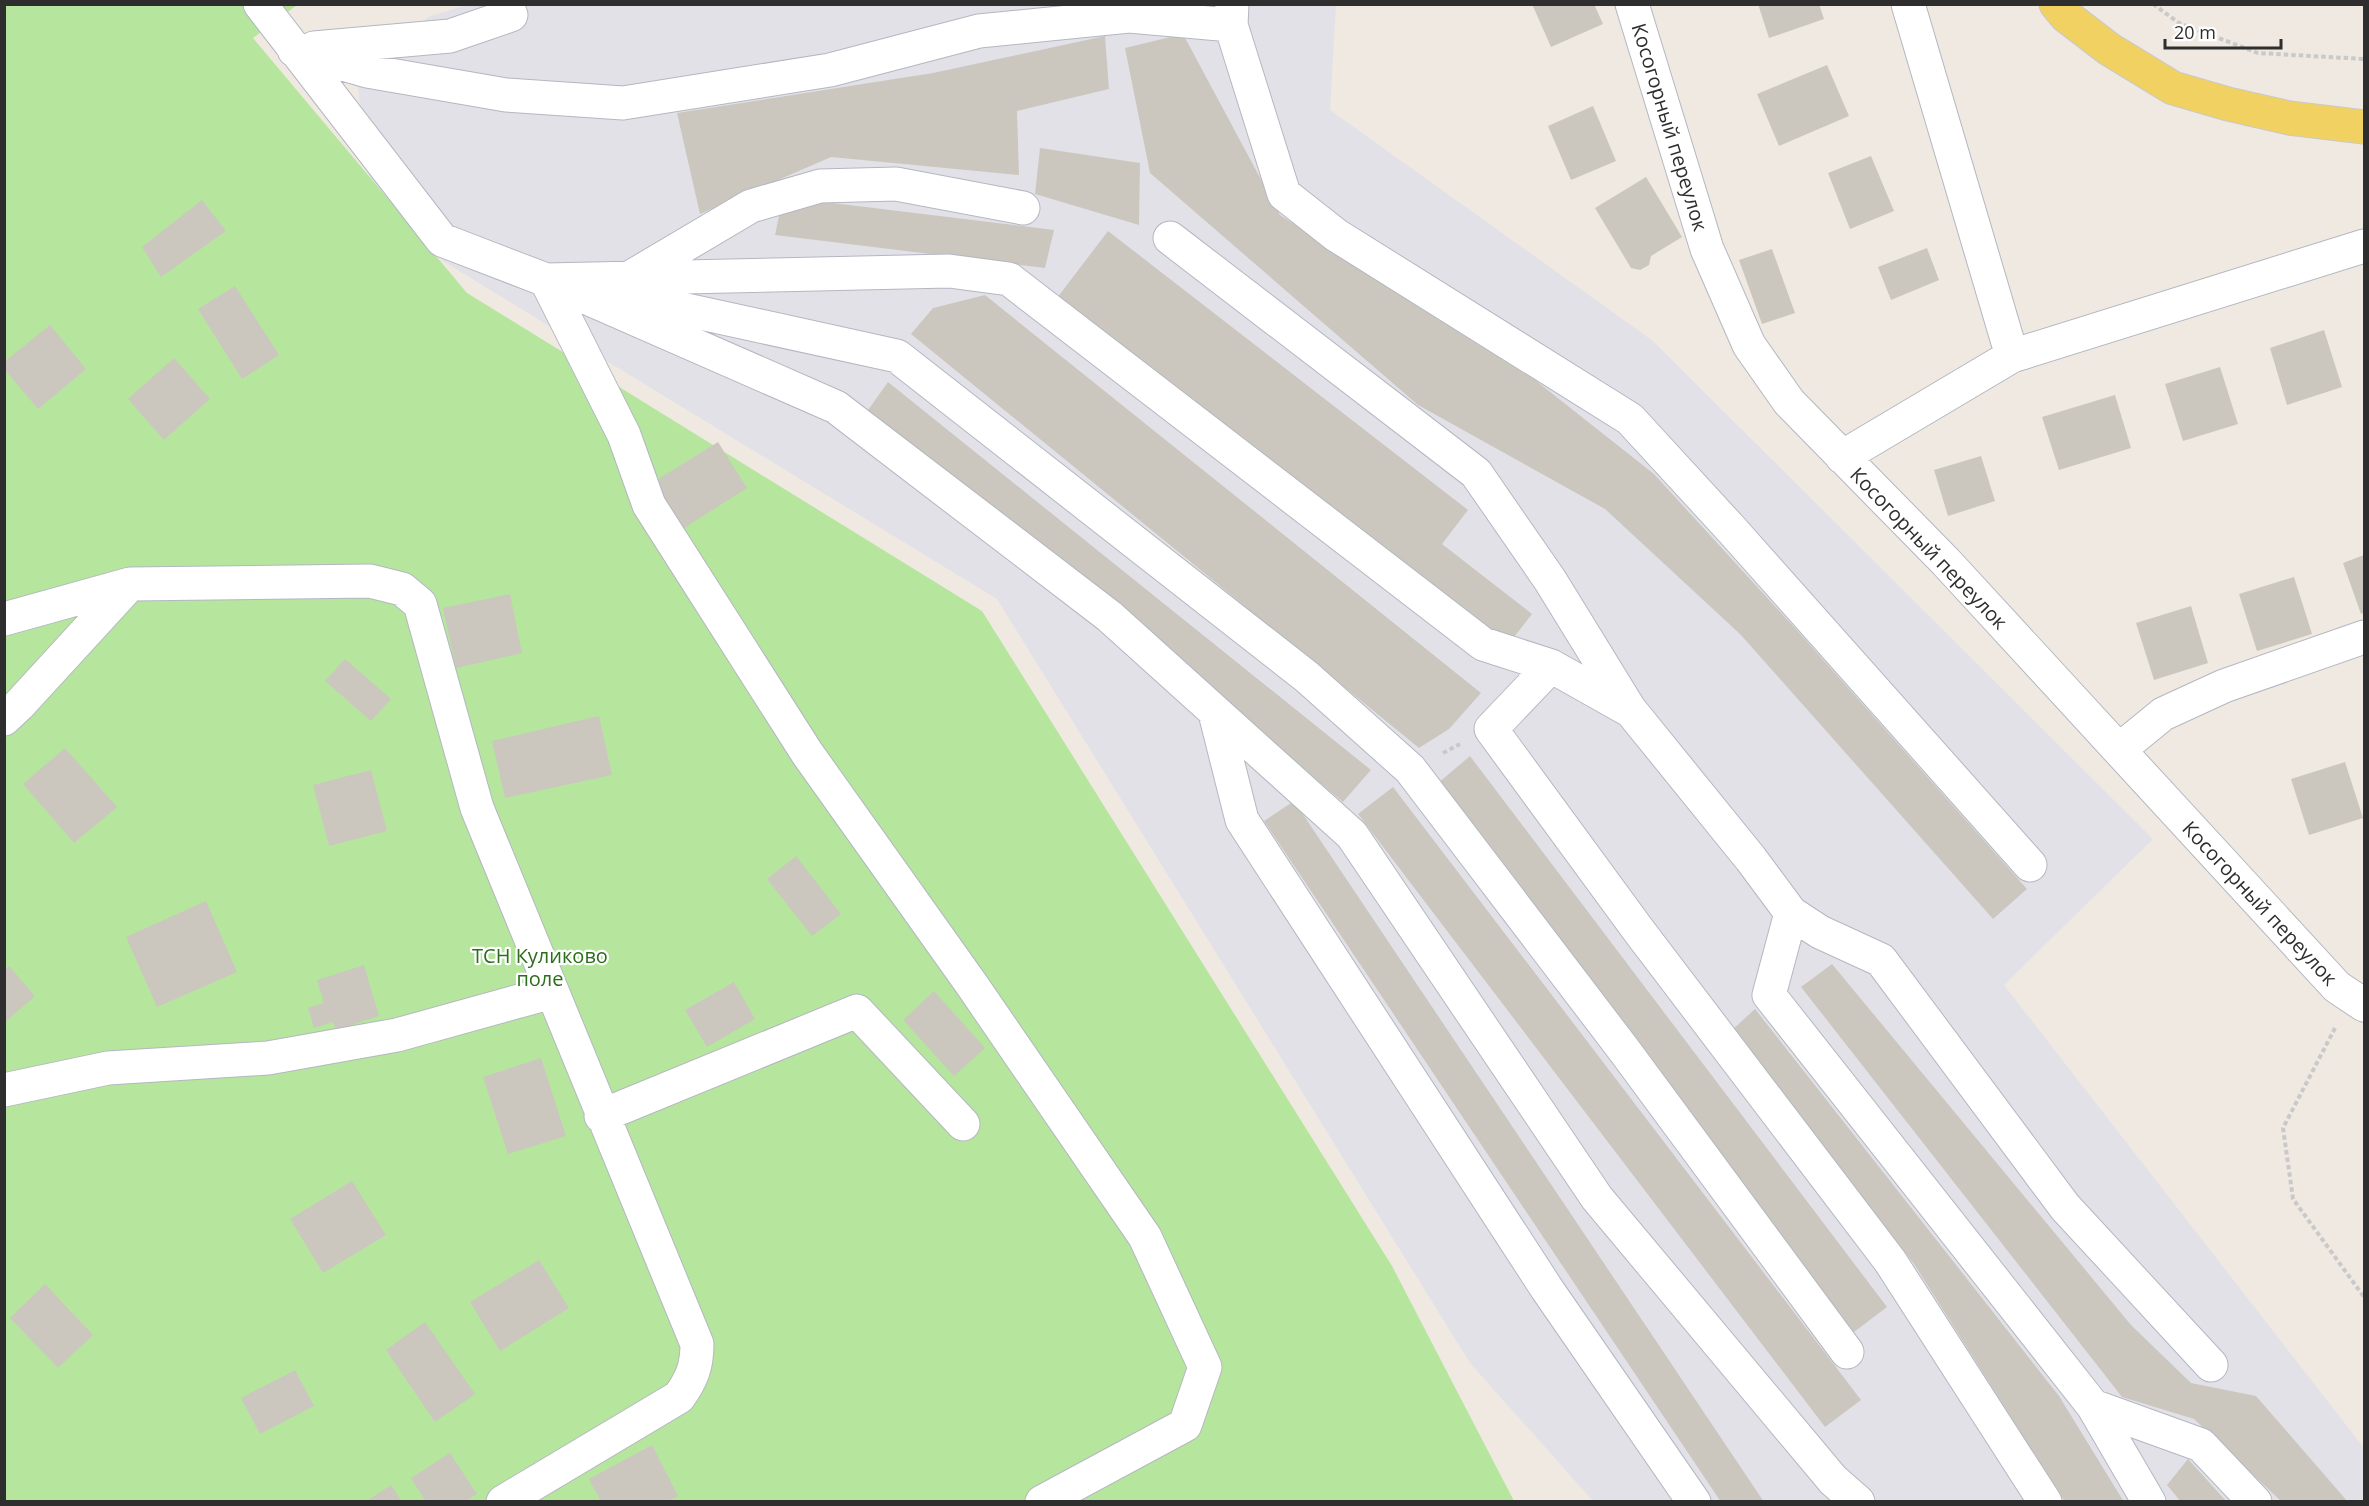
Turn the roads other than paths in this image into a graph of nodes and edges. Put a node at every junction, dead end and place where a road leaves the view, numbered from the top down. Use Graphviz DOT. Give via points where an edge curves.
graph roads {
  1 [pos="260,4"];
  2 [pos="1632,4"];
  3 [pos="1908,4"];
  4 [pos="2056,4"];
  5 [pos="1129,10"];
  6 [pos="511,15"];
  7 [pos="1232,15"];
  8 [pos="294,50"];
  9 [pos="2364,127"];
  10 [pos="1023,208"];
  11 [pos="1170,238"];
  12 [pos="2364,246"];
  13 [pos="629,278"];
  14 [pos="546,279"];
  15 [pos="2012,356"];
  16 [pos="1842,457"];
  17 [pos="130,584"];
  18 [pos="4,619"];
  19 [pos="2364,637"];
  20 [pos="1551,666"];
  21 [pos="1631,711"];
  22 [pos="1215,713"];
  23 [pos="4,719"];
  24 [pos="2119,750"];
  25 [pos="2030,865"];
  26 [pos="1791,913"];
  27 [pos="552,992"];
  28 [pos="2358,1001"];
  29 [pos="4,1090"];
  30 [pos="601,1116"];
  31 [pos="963,1124"];
  32 [pos="1847,1352"];
  33 [pos="2211,1365"];
  34 [pos="2093,1406"];
  35 [pos="503,1502"];
  36 [pos="1042,1502"];
  37 [pos="1694,1502"];
  38 [pos="1858,1502"];
  39 [pos="2045,1502"];
  40 [pos="2149,1502"];
  41 [pos="2255,1502"];
  1 -- 8 [label="street"];
  2 -- 16 [label="street, Косогорный переулок" via="1707,249 1749,345 1789,402"];
  3 -- 15 [label="street"];
  4 -- 9 [label="main road" via="2109,48 2173,88 2289,118"];
  5 -- 7 [label="street"];
  5 -- 8 [label="street" via="979,31 830,70 623,103 507,95 367,71"];
  6 -- 8 [label="street" via="450,36"];
  7 -- 25 [label="street" via="1284,194 1336,235 1630,419"];
  8 -- 14 [label="street" via="442,240"];
  10 -- 13 [label="street" via="896,184 820,186 751,206"];
  11 -- 21 [label="street" via="1476,473 1550,580"];
  12 -- 15 [label="street"];
  13 -- 14 [label="street"];
  13 -- 20 [label="street" via="949,271 1009,279 1484,644"];
  14 -- 22 [label="street" via="836,407 1109,616"];
  14 -- 32 [label="street" via="897,356 1307,677 1410,770 1624,1050"];
  14 -- 36 [label="street" via="624,435 648,505 807,753 1145,1237 1205,1367 1185,1425"];
  15 -- 16 [label="street"];
  16 -- 24 [label="street, Косогорный переулок" via="1946,562"];
  17 -- 18 [label="street"];
  17 -- 23 [label="street"];
  17 -- 27 [label="street" via="370,580 412,595 425,616 477,808"];
  19 -- 24 [label="street" via="2223,686 2163,714"];
  20 -- 21 [label="street"];
  20 -- 39 [label="street" via="1491,729 1890,1261"];
  21 -- 26 [label="street"];
  22 -- 37 [label="street" via="1242,820 1547,1289"];
  22 -- 38 [label="street" via="1352,836 1597,1198 1833,1480"];
  24 -- 28 [label="street, Косогорный переулок" via="2337,987"];
  26 -- 33 [label="street" via="1820,932 1881,960 2065,1207"];
  26 -- 34 [label="street" via="1769,995"];
  27 -- 29 [label="street" via="397,1035 303,1052 268,1058 108,1068"];
  27 -- 30 [label="street"];
  30 -- 31 [label="street" via="857,1011"];
  30 -- 35 [label="street" via="697,1344 697,1363 691,1382 679,1397"];
  34 -- 40 [label="street"];
  34 -- 41 [label="street" via="2201,1445"];
}
